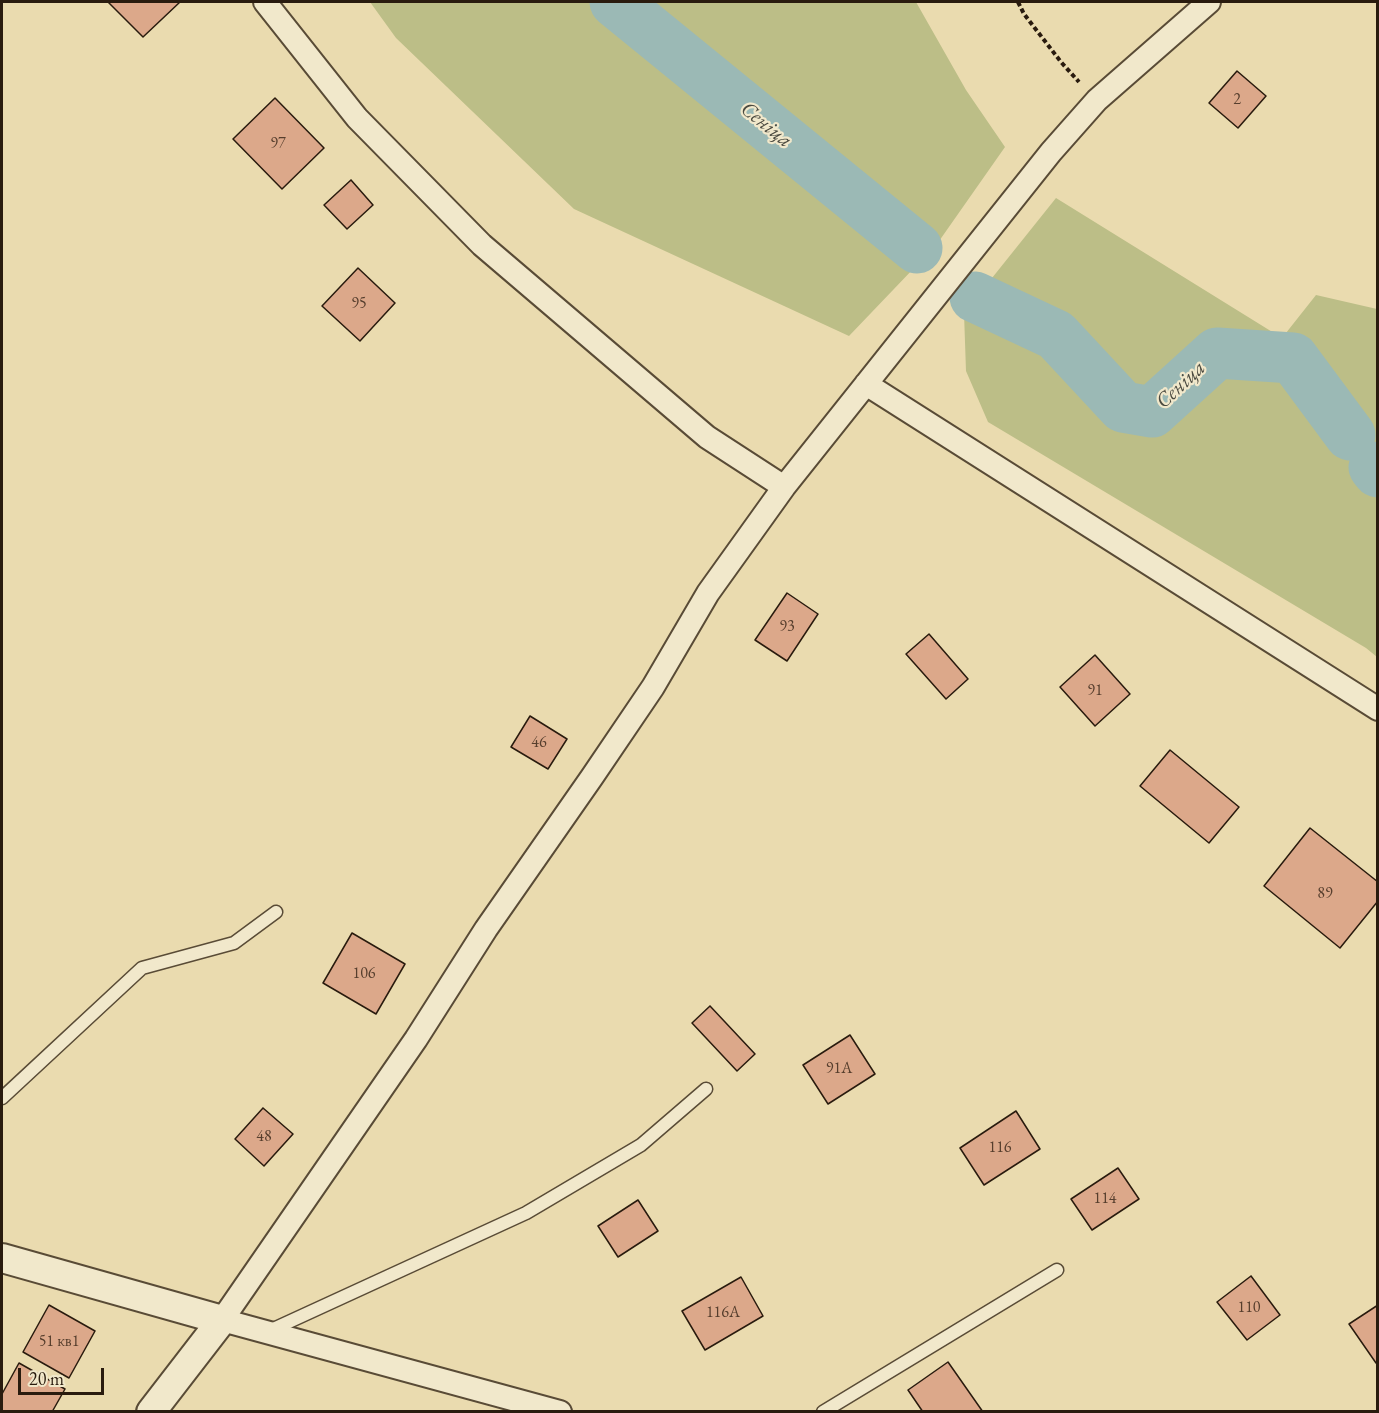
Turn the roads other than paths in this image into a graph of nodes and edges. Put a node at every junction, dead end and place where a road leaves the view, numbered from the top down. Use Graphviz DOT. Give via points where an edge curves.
graph roads {
  1 [pos="265,2"];
  2 [pos="1209,2"];
  3 [pos="866,384"];
  4 [pos="784,487"];
  5 [pos="1377,709"];
  6 [pos="276,912"];
  7 [pos="706,1089"];
  8 [pos="2,1098"];
  9 [pos="2,1258"];
  10 [pos="1057,1270"];
  11 [pos="222,1320"];
  12 [pos="268,1331"];
  13 [pos="527,1407"];
  14 [pos="152,1412"];
  15 [pos="560,1412"];
  16 [pos="823,1412"];
  1 -- 4 [label="street" via="357,118 482,245 707,437"];
  2 -- 3 [label="street" via="1097,100"];
  3 -- 4 [label="street"];
  3 -- 5 [label="street"];
  4 -- 11 [label="street" via="708,593 592,777"];
  6 -- 8 [label="lane" via="234,943 142,968"];
  7 -- 12 [label="lane" via="641,1145 526,1213"];
  9 -- 11 [label="street"];
  10 -- 16 [label="lane"];
  11 -- 12 [label="street"];
  11 -- 14 [label="street"];
  12 -- 13 [label="street"];
  13 -- 15 [label="street"];
}
